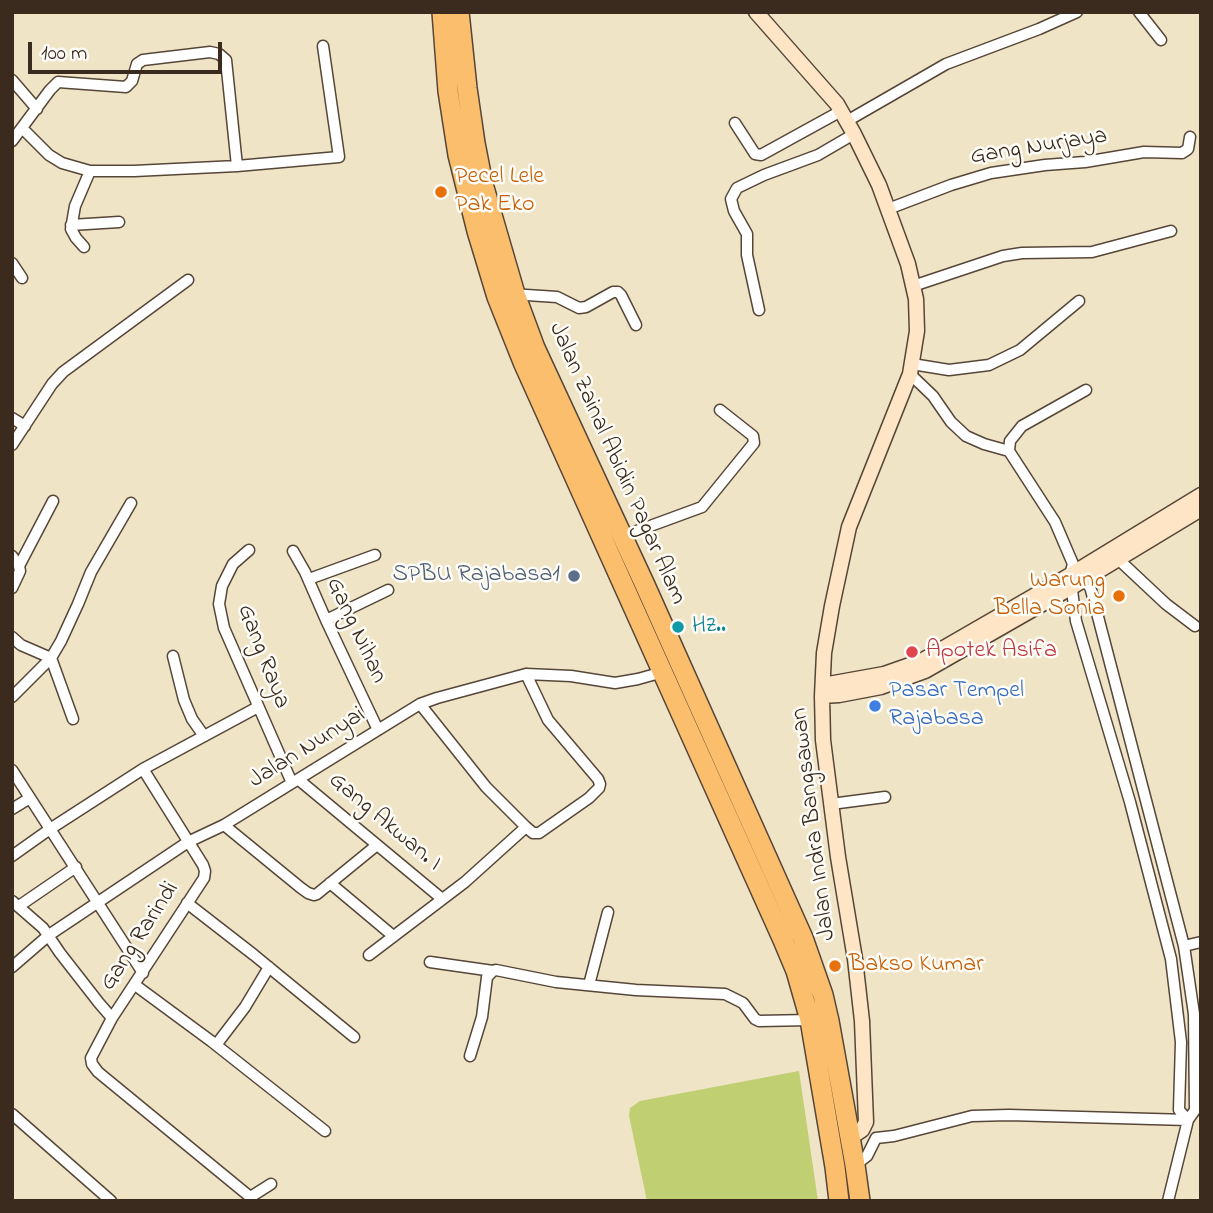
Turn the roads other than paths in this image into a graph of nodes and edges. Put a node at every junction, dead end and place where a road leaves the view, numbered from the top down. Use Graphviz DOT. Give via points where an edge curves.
graph roads {
  1 [pos="442,12"];
  2 [pos="459,12"];
  3 [pos="1077,12"];
  4 [pos="1139,12"];
  5 [pos="759,13"];
  6 [pos="1161,40"];
  7 [pos="323,46"];
  8 [pos="12,80"];
  9 [pos="37,109"];
  10 [pos="844,116"];
  11 [pos="735,123"];
  12 [pos="23,129"];
  13 [pos="854,134"];
  14 [pos="1190,137"];
  15 [pos="12,141"];
  16 [pos="237,166"];
  17 [pos="90,171"];
  18 [pos="888,209"];
  19 [pos="119,222"];
  20 [pos="71,225"];
  21 [pos="1171,231"];
  22 [pos="84,247"];
  23 [pos="12,263"];
  24 [pos="22,278"];
  25 [pos="188,280"];
  26 [pos="913,286"];
  27 [pos="506,295"];
  28 [pos="1079,302"];
  29 [pos="760,310"];
  30 [pos="636,325"];
  31 [pos="911,369"];
  32 [pos="1086,390"];
  33 [pos="720,410"];
  34 [pos="12,418"];
  35 [pos="25,426"];
  36 [pos="12,445"];
  37 [pos="1009,451"];
  38 [pos="1201,495"];
  39 [pos="53,501"];
  40 [pos="131,503"];
  41 [pos="1201,509"];
  42 [pos="623,537"];
  43 [pos="249,550"];
  44 [pos="293,551"];
  45 [pos="12,555"];
  46 [pos="375,555"];
  47 [pos="1118,559"];
  48 [pos="19,566"];
  49 [pos="1077,574"];
  50 [pos="309,579"];
  51 [pos="12,588"];
  52 [pos="388,590"];
  53 [pos="326,620"];
  54 [pos="1195,626"];
  55 [pos="12,637"];
  56 [pos="173,656"];
  57 [pos="51,657"];
  58 [pos="663,672"];
  59 [pos="526,674"];
  60 [pos="822,690"];
  61 [pos="12,697"];
  62 [pos="421,704"];
  63 [pos="258,707"];
  64 [pos="73,719"];
  65 [pos="378,730"];
  66 [pos="204,736"];
  67 [pos="144,769"];
  68 [pos="12,770"];
  69 [pos="296,782"];
  70 [pos="885,797"];
  71 [pos="30,798"];
  72 [pos="831,804"];
  73 [pos="12,810"];
  74 [pos="224,825"];
  75 [pos="526,827"];
  76 [pos="50,828"];
  77 [pos="188,842"];
  78 [pos="377,845"];
  79 [pos="12,856"];
  80 [pos="76,867"];
  81 [pos="330,883"];
  82 [pos="442,898"];
  83 [pos="98,901"];
  84 [pos="187,903"];
  85 [pos="15,904"];
  86 [pos="608,912"];
  87 [pos="49,935"];
  88 [pos="393,935"];
  89 [pos="1201,942"];
  90 [pos="1184,946"];
  91 [pos="369,955"];
  92 [pos="430,962"];
  93 [pos="269,967"];
  94 [pos="12,968"];
  95 [pos="493,971"];
  96 [pos="143,973"];
  97 [pos="135,985"];
  98 [pos="589,985"];
  99 [pos="112,1018"];
  100 [pos="810,1020"];
  101 [pos="354,1037"];
  102 [pos="216,1045"];
  103 [pos="470,1056"];
  104 [pos="12,1114"];
  105 [pos="1188,1120"];
  106 [pos="325,1131"];
  107 [pos="850,1138"];
  108 [pos="855,1165"];
  109 [pos="835,1167"];
  110 [pos="271,1184"];
  111 [pos="111,1201"];
  112 [pos="839,1201"];
  113 [pos="860,1201"];
  114 [pos="1168,1201"];
  1 -- 27 [label="highway, Jalan Zainal Abidin Pagar Alam" via="458,155 477,232"];
  2 -- 27 [label="highway, Jalan Zainal Abidin Pagar Alam" via="477,157"];
  3 -- 10 [label="street" via="946,64"];
  4 -- 6 [label="street"];
  5 -- 10 [label="street, Jalan Indra Bangsawan"];
  7 -- 16 [label="street" via="339,156"];
  8 -- 9 [label="street"];
  9 -- 12 [label="street"];
  9 -- 16 [label="street" via="58,82 126,87 143,60 219,54 226,61"];
  10 -- 11 [label="street" via="761,155 755,154"];
  10 -- 13 [label="street, Jalan Indra Bangsawan"];
  12 -- 15 [label="street"];
  12 -- 17 [label="street" via="49,155"];
  13 -- 18 [label="street, Jalan Indra Bangsawan"];
  13 -- 29 [label="street" via="818,155 737,188 731,199 747,234 747,255"];
  14 -- 18 [label="street, Gang Nurjaya" via="1188,149 1182,153 1144,152 991,173"];
  16 -- 17 [label="street"];
  17 -- 20 [label="street"];
  18 -- 26 [label="street, Jalan Indra Bangsawan"];
  19 -- 20 [label="street"];
  20 -- 22 [label="street"];
  21 -- 26 [label="street" via="1092,251 1003,256"];
  23 -- 24 [label="street"];
  25 -- 35 [label="street" via="63,372"];
  26 -- 31 [label="street, Jalan Indra Bangsawan" via="917,331"];
  27 -- 30 [label="street" via="557,297 579,308 618,292"];
  27 -- 42 [label="highway, Jalan Zainal Abidin Pagar Alam"];
  27 -- 58 [label="highway, Jalan Zainal Abidin Pagar Alam" via="523,362"];
  28 -- 31 [label="street" via="1020,351 989,365"];
  31 -- 37 [label="street" via="966,436"];
  31 -- 60 [label="street, Jalan Indra Bangsawan" via="849,527 827,630"];
  32 -- 37 [label="street" via="1022,426 1010,441"];
  33 -- 42 [label="street" via="753,436 754,443 702,507"];
  34 -- 35 [label="street"];
  35 -- 36 [label="street"];
  37 -- 49 [label="street" via="1055,522"];
  38 -- 49 [label="street"];
  39 -- 48 [label="street"];
  40 -- 57 [label="street" via="90,572"];
  41 -- 47 [label="street"];
  42 -- 107 [label="highway, Jalan Zainal Abidin Pagar Alam" via="803,938 823,995"];
  43 -- 63 [label="street, Gang Raya" via="233,564 219,604 224,628"];
  44 -- 50 [label="street, Gang Nihan"];
  45 -- 48 [label="street"];
  46 -- 50 [label="street"];
  47 -- 49 [label="street"];
  47 -- 54 [label="street"];
  48 -- 51 [label="street"];
  49 -- 60 [label="street" via="925,671 881,687 839,695"];
  49 -- 90 [label="street" via="1091,590"];
  49 -- 105 [label="street" via="1076,621 1171,959 1181,1042 1179,1110"];
  50 -- 53 [label="street, Gang Nihan"];
  52 -- 53 [label="street"];
  53 -- 65 [label="street, Gang Nihan"];
  55 -- 57 [label="street"];
  56 -- 66 [label="street" via="184,700"];
  57 -- 61 [label="street"];
  57 -- 64 [label="street"];
  58 -- 59 [label="street, Jalan Nunyai" via="615,683"];
  58 -- 100 [label="highway, Jalan Zainal Abidin Pagar Alam" via="783,940"];
  59 -- 62 [label="street, Jalan Nunyai"];
  59 -- 75 [label="street" via="548,720 600,784 589,798 545,830 533,833"];
  60 -- 72 [label="street, Jalan Indra Bangsawan"];
  62 -- 65 [label="street, Jalan Nunyai"];
  62 -- 75 [label="street" via="486,787"];
  63 -- 66 [label="street"];
  63 -- 69 [label="street, Gang Raya"];
  65 -- 69 [label="street, Jalan Nunyai"];
  66 -- 67 [label="street"];
  67 -- 76 [label="street"];
  67 -- 77 [label="street"];
  68 -- 71 [label="street"];
  69 -- 74 [label="street, Jalan Nunyai"];
  69 -- 78 [label="street, Gang Akwan. I"];
  70 -- 72 [label="street"];
  71 -- 73 [label="street"];
  71 -- 76 [label="street"];
  72 -- 107 [label="street, Jalan Indra Bangsawan" via="863,1031 866,1122"];
  74 -- 77 [label="street, Jalan Nunyai"];
  74 -- 81 [label="street" via="301,888 317,894"];
  75 -- 82 [label="street"];
  76 -- 79 [label="street"];
  76 -- 80 [label="street"];
  77 -- 83 [label="street, Jalan Nunyai"];
  77 -- 84 [label="street, Gang Rarindi" via="205,871"];
  78 -- 81 [label="street"];
  78 -- 82 [label="street, Gang Akwan. I"];
  80 -- 83 [label="street"];
  80 -- 85 [label="street"];
  81 -- 88 [label="street"];
  82 -- 88 [label="street"];
  83 -- 87 [label="street, Jalan Nunyai"];
  83 -- 96 [label="street"];
  84 -- 93 [label="street"];
  84 -- 96 [label="street, Gang Rarindi"];
  85 -- 87 [label="street"];
  86 -- 98 [label="street"];
  87 -- 94 [label="street, Jalan Nunyai"];
  87 -- 99 [label="street"];
  88 -- 91 [label="street"];
  89 -- 90 [label="street"];
  90 -- 105 [label="street" via="1194,1014 1196,1076 1195,1110"];
  92 -- 95 [label="street"];
  93 -- 101 [label="street"];
  93 -- 102 [label="street"];
  95 -- 98 [label="street"];
  95 -- 103 [label="street" via="487,977 482,1017"];
  96 -- 97 [label="street, Gang Rarindi"];
  97 -- 99 [label="street, Gang Rarindi"];
  97 -- 102 [label="street"];
  98 -- 100 [label="street" via="725,994 743,1003 759,1021"];
  99 -- 110 [label="street, Gang Rarindi" via="91,1058 98,1072 249,1196"];
  100 -- 109 [label="highway, Jalan Zainal Abidin Pagar Alam"];
  102 -- 106 [label="street"];
  104 -- 111 [label="street"];
  105 -- 108 [label="street" via="972,1116 876,1138 867,1156"];
  105 -- 114 [label="street"];
  107 -- 108 [label="highway, Jalan Zainal Abidin Pagar Alam"];
  108 -- 109 [label="street"];
  108 -- 113 [label="highway, Jalan Zainal Abidin Pagar Alam"];
  109 -- 112 [label="highway, Jalan Zainal Abidin Pagar Alam"];
}
